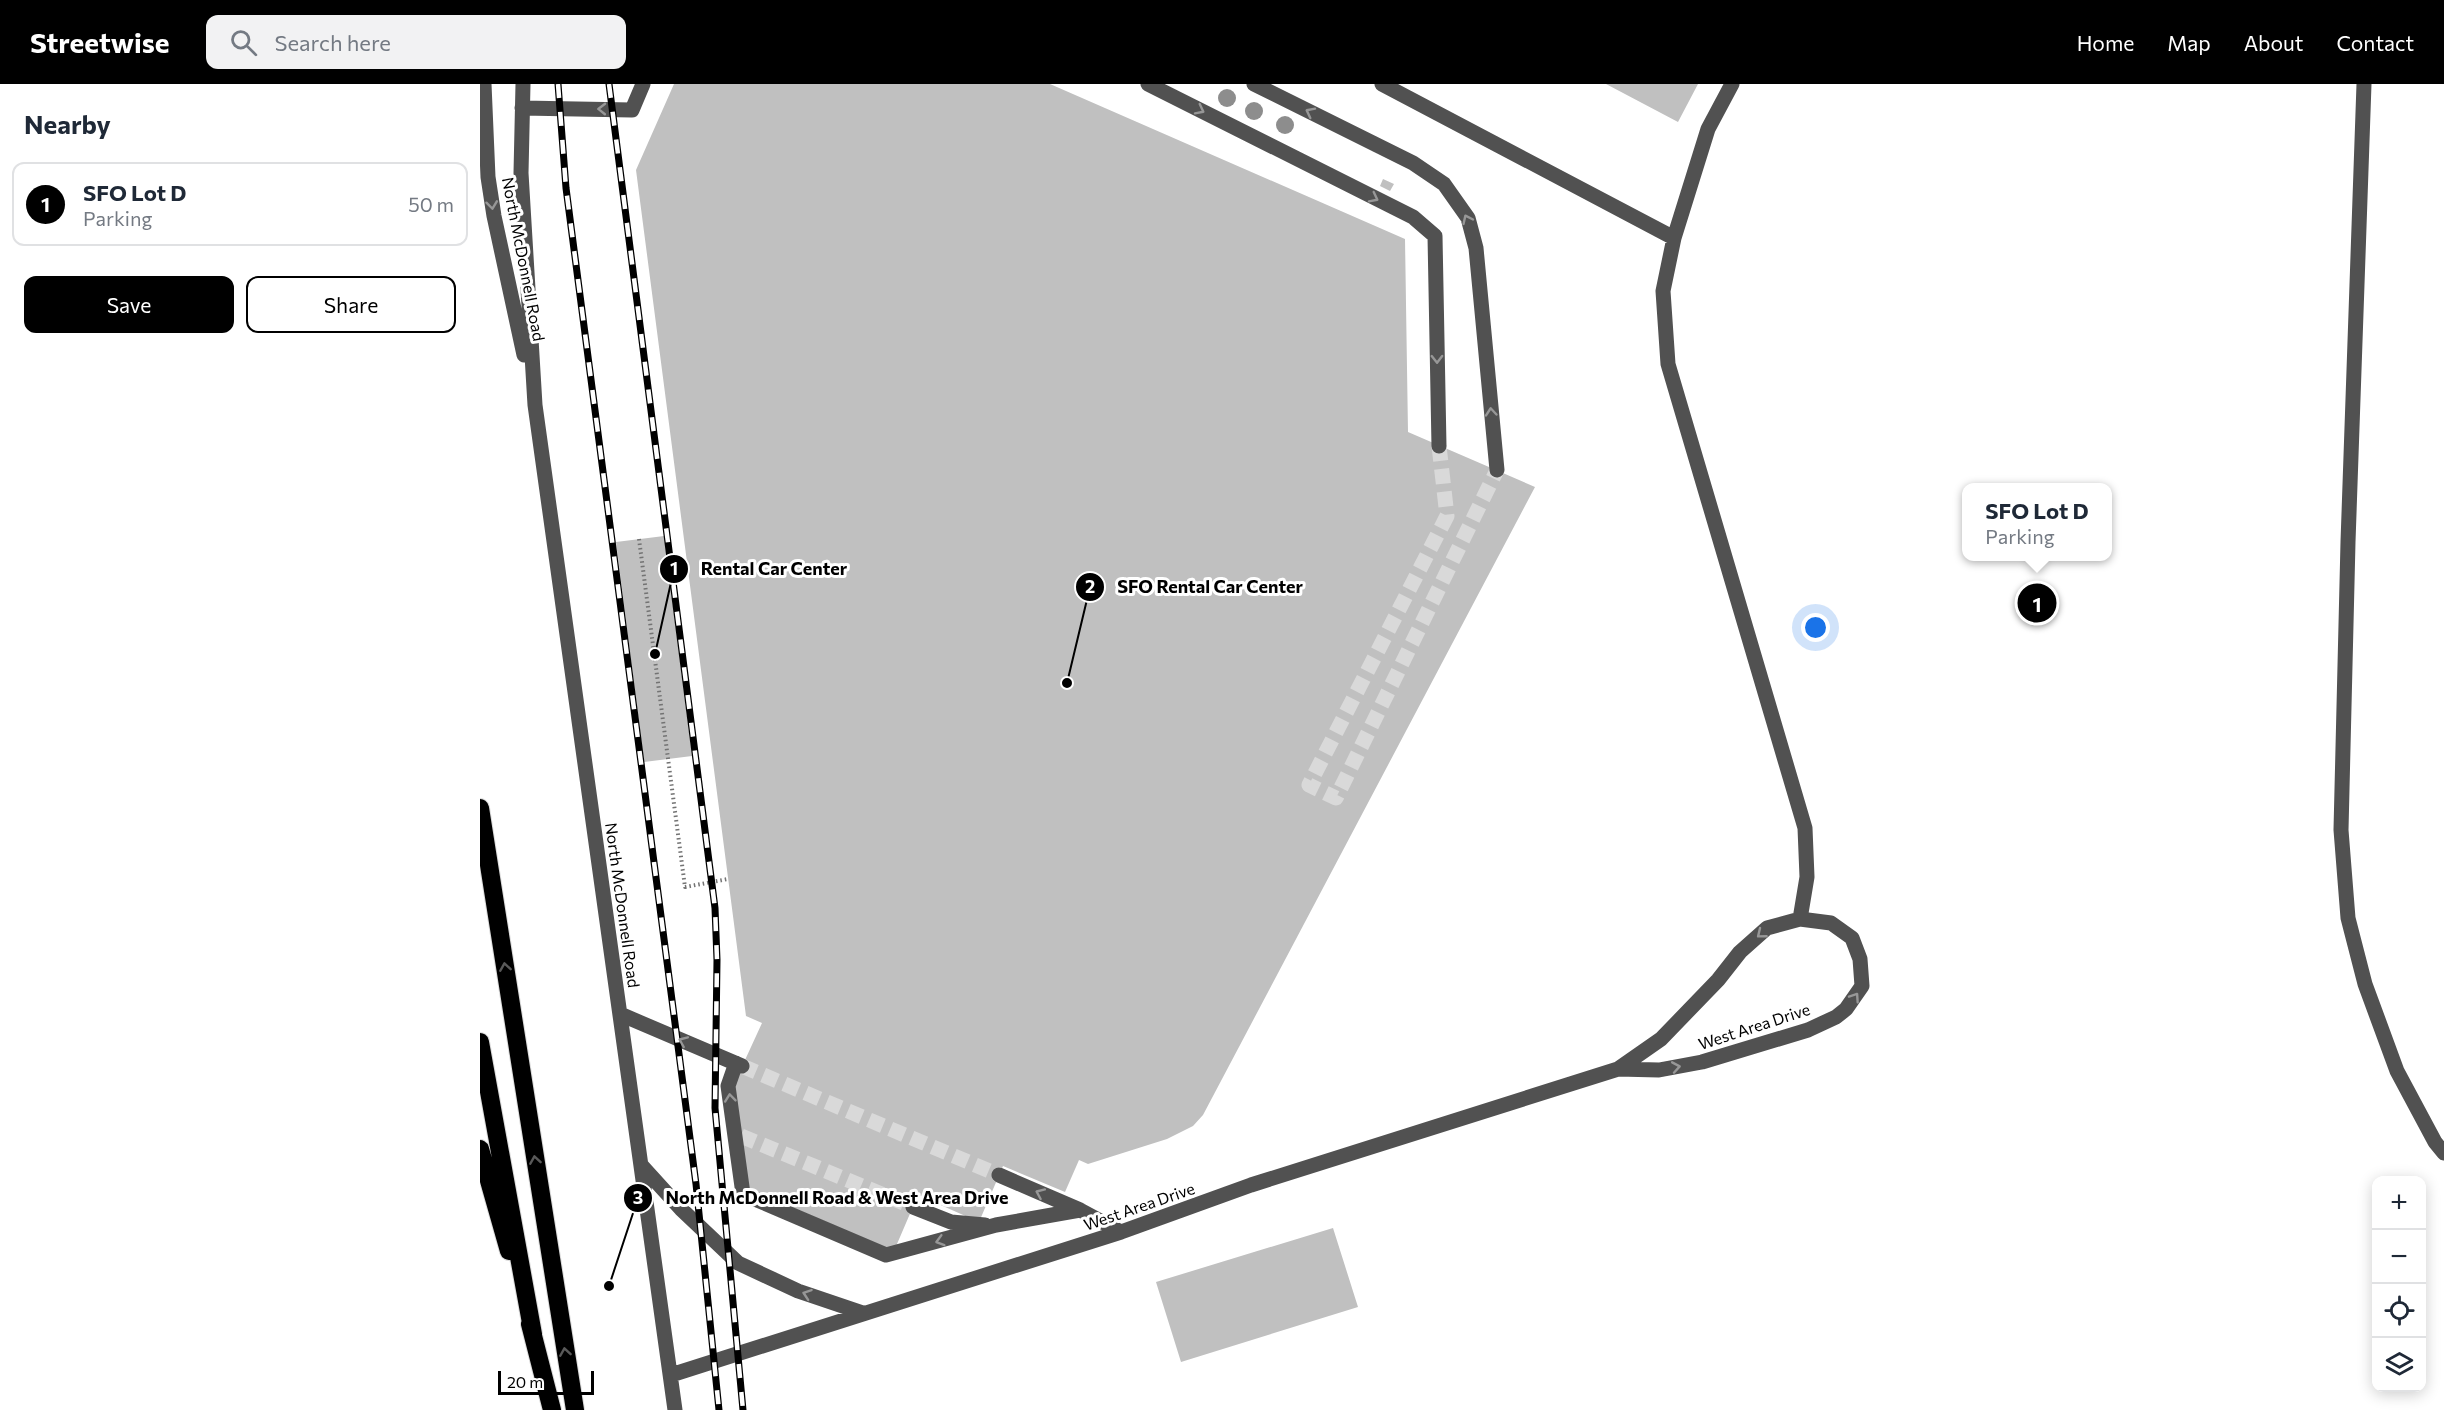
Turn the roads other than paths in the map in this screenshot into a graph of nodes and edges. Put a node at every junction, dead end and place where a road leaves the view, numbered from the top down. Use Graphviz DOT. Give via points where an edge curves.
graph roads {
  1 [pos="484,84"];
  2 [pos="523,84"];
  3 [pos="643,84"];
  4 [pos="1148,84"];
  5 [pos="1254,84"];
  6 [pos="1382,84"];
  7 [pos="1732,84"];
  8 [pos="2364,84"];
  9 [pos="522,108"];
  10 [pos="1674,238"];
  11 [pos="535,405"];
  12 [pos="1439,446"];
  13 [pos="1497,470"];
  14 [pos="480,808"];
  15 [pos="1800,919"];
  16 [pos="620,1014"];
  17 [pos="480,1042"];
  18 [pos="1618,1069"];
  19 [pos="480,1149"];
  20 [pos="2444,1153"];
  21 [pos="642,1166"];
  22 [pos="999,1175"];
  23 [pos="913,1207"];
  24 [pos="1080,1210"];
  25 [pos="996,1226"];
  26 [pos="1121,1232"];
  27 [pos="863,1313"];
  28 [pos="533,1334"];
  29 [pos="671,1375"];
  30 [pos="552,1410"];
  31 [pos="575,1410"];
  32 [pos="675,1410"];
  1 -- 11 [label="street, North McDonnell Road, one-way" via="488,177 494,216"];
  2 -- 9 [label="street, North McDonnell Road"];
  3 -- 9 [label="street, one-way" via="632,110"];
  4 -- 12 [label="street, one-way" via="1413,217 1435,236"];
  13 -- 5 [label="street, one-way" via="1476,248 1468,218 1444,184 1413,163"];
  6 -- 10 [label="street"];
  7 -- 10 [label="street" via="1708,129"];
  8 -- 20 [label="street" via="2341,830 2348,918 2365,984 2397,1071"];
  9 -- 11 [label="street, North McDonnell Road" via="522,193"];
  10 -- 15 [label="street" via="1663,291 1668,364 1805,828 1807,877"];
  11 -- 16 [label="street, North McDonnell Road"];
  31 -- 14 [label="highway, one-way"];
  15 -- 18 [label="street, West Area Drive, one-way" via="1767,928 1661,1039"];
  18 -- 15 [label="street, West Area Drive, one-way" via="1659,1070 1702,1062 1808,1029 1846,1009 1862,986 1860,959 1852,938 1831,923"];
  16 -- 21 [label="street, North McDonnell Road"];
  25 -- 16 [label="street, one-way" via="886,1255 743,1194 728,1086 740,1065"];
  17 -- 28 [label="highway"];
  18 -- 26 [label="street, West Area Drive" via="1251,1185"];
  19 -- 28 [label="highway"];
  27 -- 21 [label="street, one-way" via="798,1291 738,1263"];
  21 -- 29 [label="street, North McDonnell Road"];
  24 -- 22 [label="street, one-way"];
  23 -- 25 [label="street" via="951,1222"];
  24 -- 25 [label="street"];
  24 -- 26 [label="street"];
  26 -- 27 [label="street, West Area Drive"];
  27 -- 29 [label="street, West Area Drive"];
  28 -- 30 [label="highway"];
  29 -- 32 [label="street, North McDonnell Road"];
}
